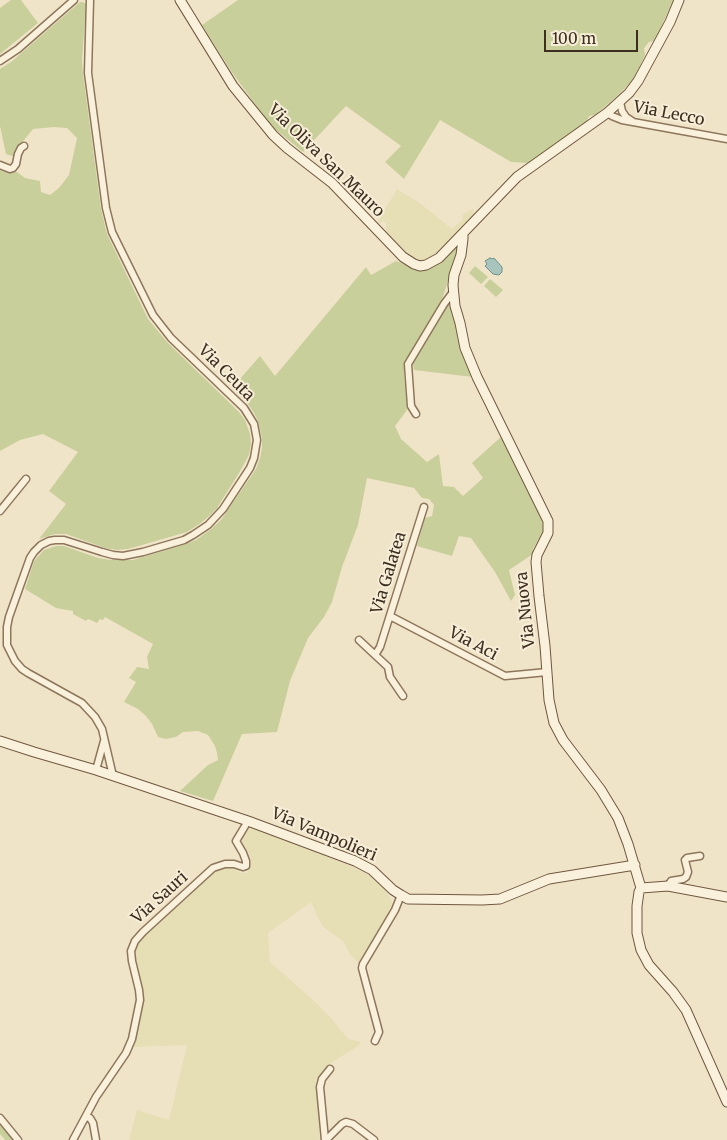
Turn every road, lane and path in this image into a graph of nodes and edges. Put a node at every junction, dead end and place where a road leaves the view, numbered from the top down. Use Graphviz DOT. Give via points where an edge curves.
graph roads {
  1 [pos="74,0"];
  2 [pos="90,0"];
  3 [pos="180,0"];
  4 [pos="679,0"];
  5 [pos="0,61"];
  6 [pos="620,102"];
  7 [pos="607,113"];
  8 [pos="633,122"];
  9 [pos="727,139"];
  10 [pos="24,146"];
  11 [pos="0,165"];
  12 [pos="462,234"];
  13 [pos="453,292"];
  14 [pos="416,414"];
  15 [pos="26,479"];
  16 [pos="424,507"];
  17 [pos="0,511"];
  18 [pos="390,616"];
  19 [pos="359,640"];
  20 [pos="375,655"];
  21 [pos="547,672"];
  22 [pos="403,696"];
  23 [pos="104,740"];
  24 [pos="0,741"];
  25 [pos="96,770"];
  26 [pos="114,776"];
  27 [pos="248,820"];
  28 [pos="700,856"];
  29 [pos="635,865"];
  30 [pos="668,886"];
  31 [pos="641,888"];
  32 [pos="401,896"];
  33 [pos="727,898"];
  34 [pos="374,1041"];
  35 [pos="330,1069"];
  36 [pos="727,1102"];
  37 [pos="86,1117"];
  38 [pos="0,1118"];
  39 [pos="18,1140"];
  40 [pos="73,1140"];
  41 [pos="96,1140"];
  42 [pos="325,1140"];
  43 [pos="374,1140"];
  1 -- 5 [label="street"];
  2 -- 23 [label="street, Via Ceuta" via="88,73 112,232 159,324 244,408 254,424 258,440 250,468 223,509 193,536 123,556 55,540 41,545 30,558 7,627 11,653 28,674 82,703 98,722"];
  3 -- 12 [label="street, Via Oliva San Mauro" via="233,86 256,115 287,148 332,183 402,257 414,264 426,265 439,258"];
  4 -- 6 [label="street, Via Oliva San Mauro" via="638,81"];
  6 -- 7 [label="street, Via Oliva San Mauro"];
  6 -- 8 [label="street" via="622,111"];
  7 -- 8 [label="street, Via Lecco"];
  7 -- 12 [label="street, Via Oliva San Mauro" via="517,178"];
  8 -- 9 [label="street, Via Lecco"];
  10 -- 11 [label="street" via="13,168"];
  12 -- 13 [label="street, Via Nuova"];
  13 -- 14 [label="street" via="408,364 411,406"];
  13 -- 21 [label="street, Via Nuova" via="465,348 477,377 548,521 548,533 536,562"];
  15 -- 17 [label="street"];
  16 -- 18 [label="street, Via Galatea"];
  18 -- 20 [label="street, Via Galatea"];
  18 -- 21 [label="street, Via Aci" via="505,676"];
  19 -- 20 [label="street"];
  20 -- 22 [label="street" via="388,668"];
  21 -- 29 [label="street, Via Nuova" via="556,728 611,806 624,831"];
  23 -- 25 [label="street"];
  23 -- 26 [label="street, Via Ceuta"];
  24 -- 25 [label="street, Via Vampolieri"];
  25 -- 26 [label="street, Via Vampolieri"];
  26 -- 27 [label="street, Via Vampolieri"];
  27 -- 32 [label="street, Via Vampolieri" via="365,866"];
  27 -- 37 [label="street, Via Sauri" via="236,841 246,866 225,864 213,868 135,941 131,951 140,1000 132,1039"];
  28 -- 30 [label="street" via="687,858 686,877"];
  29 -- 31 [label="street, Via Nuova"];
  29 -- 32 [label="street" via="549,879 500,899 415,900"];
  30 -- 31 [label="street"];
  30 -- 33 [label="street"];
  31 -- 36 [label="street" via="637,906 641,950 649,965 686,1010"];
  32 -- 34 [label="street" via="362,968 379,1032"];
  35 -- 42 [label="street" via="320,1087"];
  37 -- 40 [label="street, Via Sauri"];
  37 -- 41 [label="street" via="93,1123"];
  38 -- 39 [label="street"];
  42 -- 43 [label="street" via="346,1122"];
}
